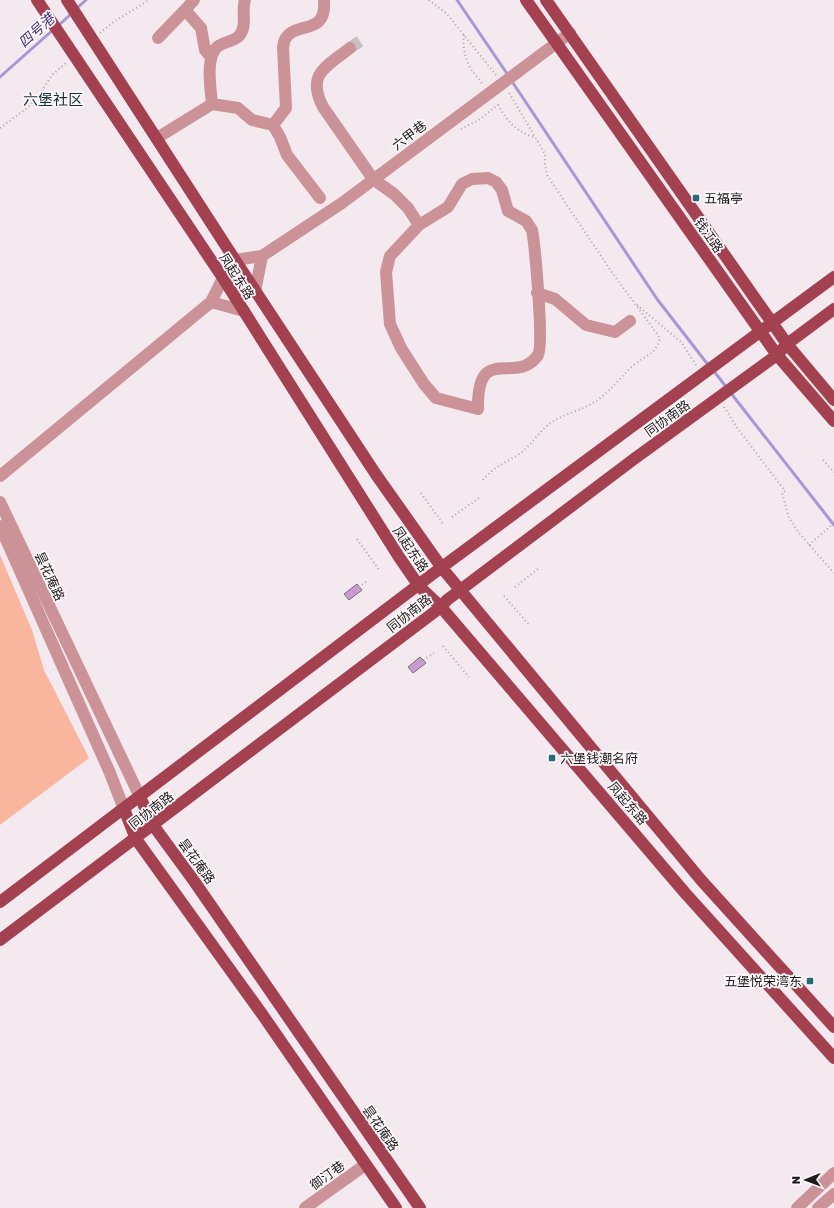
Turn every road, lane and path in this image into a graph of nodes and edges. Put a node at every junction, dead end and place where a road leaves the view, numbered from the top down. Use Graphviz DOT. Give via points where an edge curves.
graph roads {
  1 [pos="37,0"];
  2 [pos="67,0"];
  3 [pos="194,0"];
  4 [pos="245,0"];
  5 [pos="324,0"];
  6 [pos="429,0"];
  7 [pos="526,0"];
  8 [pos="546,0"];
  9 [pos="185,10"];
  10 [pos="570,33"];
  11 [pos="464,35"];
  12 [pos="158,38"];
  13 [pos="557,43"];
  14 [pos="350,48"];
  15 [pos="211,57"];
  16 [pos="502,84"];
  17 [pos="476,88"];
  18 [pos="212,104"];
  19 [pos="273,125"];
  20 [pos="459,130"];
  21 [pos="157,138"];
  22 [pos="536,138"];
  23 [pos="373,179"];
  24 [pos="320,198"];
  25 [pos="419,225"];
  26 [pos="262,256"];
  27 [pos="234,260"];
  28 [pos="834,277"];
  29 [pos="223,278"];
  30 [pos="256,292"];
  31 [pos="537,293"];
  32 [pos="633,301"];
  33 [pos="211,302"];
  34 [pos="834,309"];
  35 [pos="244,312"];
  36 [pos="630,321"];
  37 [pos="773,323"];
  38 [pos="760,332"];
  39 [pos="787,344"];
  40 [pos="777,355"];
  41 [pos="699,372"];
  42 [pos="834,400"];
  43 [pos="719,402"];
  44 [pos="834,421"];
  45 [pos="823,460"];
  46 [pos="834,472"];
  47 [pos="0,476"];
  48 [pos="483,480"];
  49 [pos="421,493"];
  50 [pos="479,498"];
  51 [pos="0,502"];
  52 [pos="452,517"];
  53 [pos="834,523"];
  54 [pos="442,524"];
  55 [pos="0,526"];
  56 [pos="357,539"];
  57 [pos="809,545"];
  58 [pos="442,568"];
  59 [pos="538,569"];
  60 [pos="380,571"];
  61 [pos="834,573"];
  62 [pos="367,581"];
  63 [pos="419,586"];
  64 [pos="515,587"];
  65 [pos="460,590"];
  66 [pos="504,596"];
  67 [pos="346,597"];
  68 [pos="441,607"];
  69 [pos="530,626"];
  70 [pos="443,646"];
  71 [pos="434,653"];
  72 [pos="410,670"];
  73 [pos="469,677"];
  74 [pos="140,797"];
  75 [pos="124,809"];
  76 [pos="153,825"];
  77 [pos="136,839"];
  78 [pos="0,902"];
  79 [pos="0,940"];
  80 [pos="834,1027"];
  81 [pos="834,1058"];
  82 [pos="365,1165"];
  83 [pos="834,1173"];
  84 [pos="834,1194"];
  85 [pos="305,1208"];
  86 [pos="396,1208"];
  87 [pos="420,1208"];
  88 [pos="798,1208"];
  89 [pos="818,1208"];
  1 -- 29 [label="main road, 凤起东路"];
  2 -- 21 [label="main road, 凤起东路"];
  3 -- 9 [label="street"];
  4 -- 15 [label="street" via="244,27 239,36 217,47"];
  5 -- 19 [label="street" via="323,15 316,24 292,32 286,38 283,47 286,108"];
  6 -- 11 [label="path" via="448,14"];
  7 -- 13 [label="main road, 钱江路"];
  8 -- 10 [label="main road, 钱江路"];
  9 -- 12 [label="street"];
  9 -- 15 [label="street" via="201,28 205,50"];
  10 -- 13 [label="street, 六甲巷"];
  10 -- 37 [label="main road, 钱江路"];
  11 -- 16 [label="path"];
  11 -- 17 [label="path" via="463,42 470,68 483,83"];
  13 -- 16 [label="street, 六甲巷"];
  13 -- 38 [label="main road, 钱江路"];
  14 -- 23 [label="street" via="319,72 317,95"];
  15 -- 18 [label="street"];
  16 -- 22 [label="path"];
  16 -- 23 [label="street, 六甲巷"];
  18 -- 19 [label="street" via="238,108 252,120"];
  18 -- 21 [label="street"];
  19 -- 24 [label="street" via="287,155"];
  20 -- 22 [label="path" via="477,121 498,105 511,125"];
  21 -- 27 [label="main road, 凤起东路"];
  22 -- 32 [label="path" via="545,154 547,175"];
  23 -- 25 [label="street" via="394,194 408,208"];
  23 -- 26 [label="street, 六甲巷" via="342,203"];
  25 -- 31 [label="street" via="448,207 462,184 480,178 496,182 502,190 508,211 526,221 532,230"];
  25 -- 31 [label="street" via="390,256 386,272 386,295 390,324 401,348 436,398 478,409 478,390 486,373 531,363 539,354 540,345"];
  26 -- 27 [label="street, 六甲巷"];
  26 -- 30 [label="street"];
  27 -- 30 [label="main road, 凤起东路"];
  28 -- 37 [label="main road, 同协南路"];
  29 -- 33 [label="street"];
  29 -- 35 [label="main road, 凤起东路"];
  30 -- 58 [label="main road, 凤起东路" via="376,476"];
  31 -- 36 [label="street" via="555,300 586,325 615,332"];
  32 -- 41 [label="path" via="682,342"];
  32 -- 48 [label="path" via="660,338 658,348 633,366 595,402 551,422 523,451 493,469"];
  33 -- 35 [label="street"];
  33 -- 47 [label="street"];
  34 -- 39 [label="main road, 同协南路"];
  35 -- 63 [label="main road, 凤起东路"];
  37 -- 38 [label="main road, 同协南路"];
  37 -- 39 [label="main road, 钱江路"];
  38 -- 40 [label="main road, 钱江路"];
  38 -- 41 [label="main road, 同协南路" via="730,355"];
  39 -- 40 [label="main road, 同协南路"];
  39 -- 42 [label="main road, 钱江路"];
  40 -- 43 [label="main road, 同协南路" via="744,379"];
  40 -- 44 [label="main road, 钱江路"];
  41 -- 58 [label="main road, 同协南路"];
  43 -- 57 [label="path" via="785,491 782,494 789,518"];
  43 -- 65 [label="main road, 同协南路"];
  45 -- 46 [label="path"];
  49 -- 54 [label="path"];
  50 -- 52 [label="path"];
  51 -- 74 [label="street, 昙花庵路"];
  53 -- 57 [label="path"];
  55 -- 75 [label="street, 昙花庵路"];
  56 -- 60 [label="path"];
  57 -- 61 [label="path"];
  58 -- 63 [label="main road, 同协南路"];
  58 -- 65 [label="main road, 凤起东路"];
  59 -- 64 [label="path"];
  62 -- 67 [label="path"];
  63 -- 68 [label="main road, 凤起东路"];
  63 -- 74 [label="main road, 同协南路"];
  65 -- 68 [label="main road, 同协南路"];
  65 -- 80 [label="main road, 凤起东路" via="701,880"];
  66 -- 69 [label="path"];
  68 -- 76 [label="main road, 同协南路"];
  68 -- 81 [label="main road, 凤起东路" via="686,894"];
  70 -- 73 [label="path"];
  71 -- 72 [label="path"];
  74 -- 75 [label="main road, 同协南路"];
  74 -- 76 [label="main road, 昙花庵路"];
  75 -- 77 [label="main road, 昙花庵路"];
  75 -- 78 [label="main road, 同协南路"];
  76 -- 77 [label="main road, 同协南路"];
  76 -- 87 [label="main road, 昙花庵路"];
  77 -- 79 [label="main road, 同协南路"];
  77 -- 82 [label="main road, 昙花庵路"];
  82 -- 85 [label="street, 御汀巷"];
  82 -- 86 [label="main road, 昙花庵路"];
  83 -- 88 [label="street"];
  84 -- 89 [label="street"];
}
